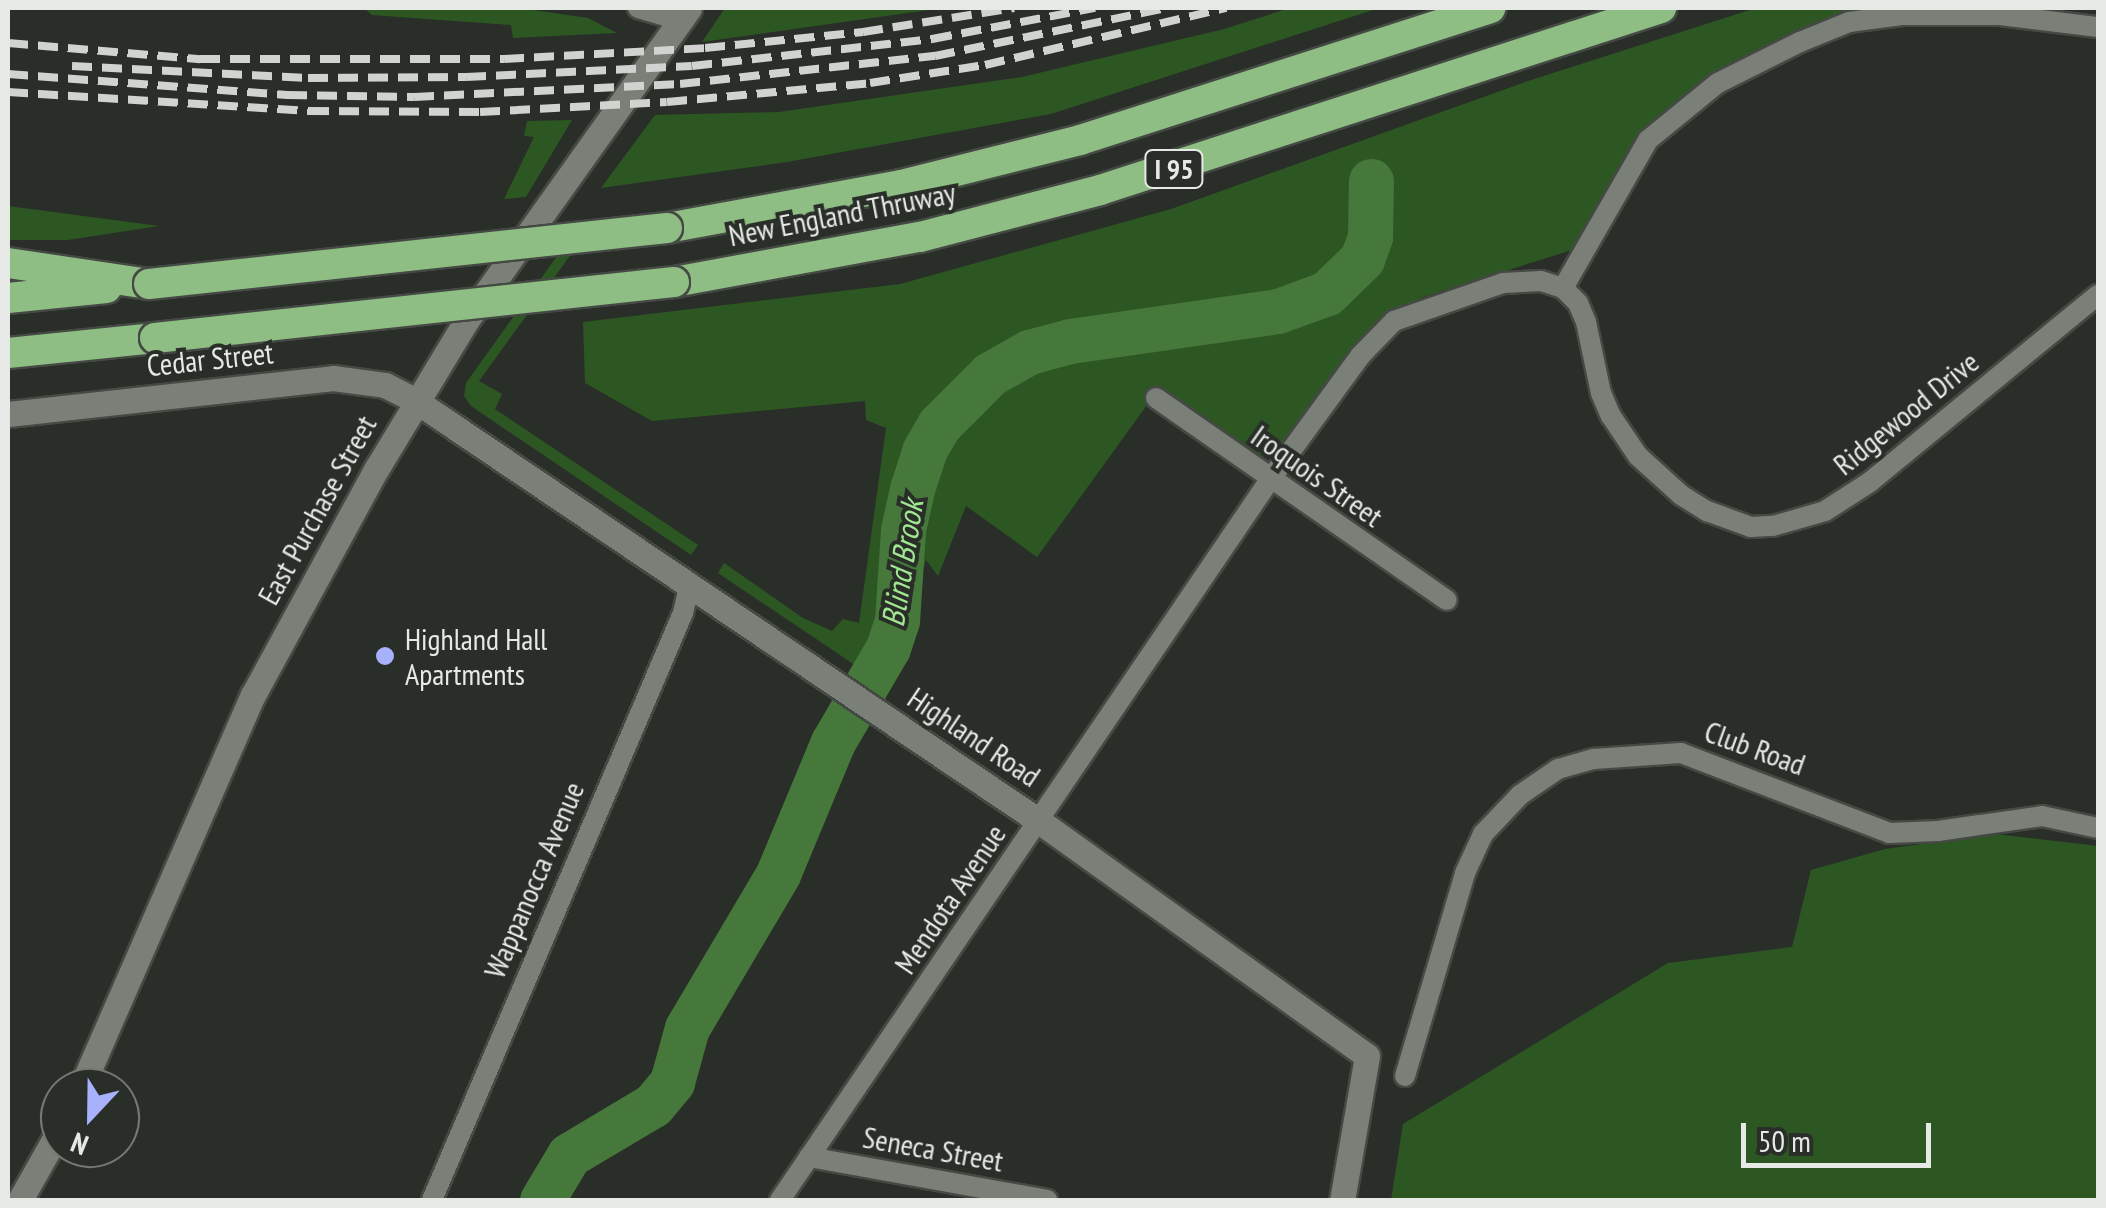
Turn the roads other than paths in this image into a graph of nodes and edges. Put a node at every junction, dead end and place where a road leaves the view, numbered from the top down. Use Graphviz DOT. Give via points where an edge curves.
graph roads {
  1 [pos="638,8"];
  2 [pos="1490,8"];
  3 [pos="1661,8"];
  4 [pos="684,14"];
  5 [pos="2098,27"];
  6 [pos="8,263"];
  7 [pos="149,284"];
  8 [pos="1563,288"];
  9 [pos="2098,294"];
  10 [pos="8,298"];
  11 [pos="8,353"];
  12 [pos="1156,398"];
  13 [pos="416,401"];
  14 [pos="8,414"];
  15 [pos="1269,481"];
  16 [pos="690,583"];
  17 [pos="1446,600"];
  18 [pos="1039,821"];
  19 [pos="2098,828"];
  20 [pos="90,1068"];
  21 [pos="1405,1076"];
  22 [pos="809,1158"];
  23 [pos="40,1164"];
  24 [pos="20,1200"];
  25 [pos="432,1200"];
  26 [pos="780,1200"];
  27 [pos="1047,1200"];
  28 [pos="1342,1200"];
  1 -- 4 [label="street"];
  2 -- 7 [label="highway, New England Thruway / I 95, bridge" via="1080,140 900,186 667,228"];
  3 -- 11 [label="highway, New England Thruway / I 95, bridge" via="1100,190 920,236 674,282"];
  4 -- 13 [label="street, East Purchase Street"];
  5 -- 8 [label="street" via="2000,15 1902,15 1849,22 1800,42 1718,83 1648,140"];
  6 -- 7 [label="highway"];
  7 -- 10 [label="highway, New England Thruway / I 95"];
  8 -- 9 [label="street, Ridgewood Drive" via="1586,322 1601,392 1622,437 1681,495 1751,527 1794,523 1846,499"];
  8 -- 15 [label="street" via="1542,281 1503,283 1394,322 1360,356"];
  12 -- 15 [label="street, Iroquois Street"];
  13 -- 14 [label="street, Cedar Street" via="386,385 333,378"];
  13 -- 16 [label="street, Highland Road"];
  13 -- 20 [label="street, East Purchase Street" via="260,682"];
  15 -- 17 [label="street, Iroquois Street"];
  15 -- 18 [label="street, Mendota Avenue"];
  16 -- 18 [label="street, Highland Road"];
  16 -- 25 [label="street, Wappanocca Avenue" via="683,613"];
  18 -- 22 [label="street, Mendota Avenue"];
  18 -- 28 [label="street, Highland Road" via="1367,1056"];
  19 -- 21 [label="street, Club Road" via="2042,816 1890,833 1681,753 1594,759 1558,769 1520,795 1483,834 1464,873"];
  22 -- 26 [label="street, Mendota Avenue"];
  22 -- 27 [label="street, Seneca Street"];
  23 -- 24 [label="street"];
}
